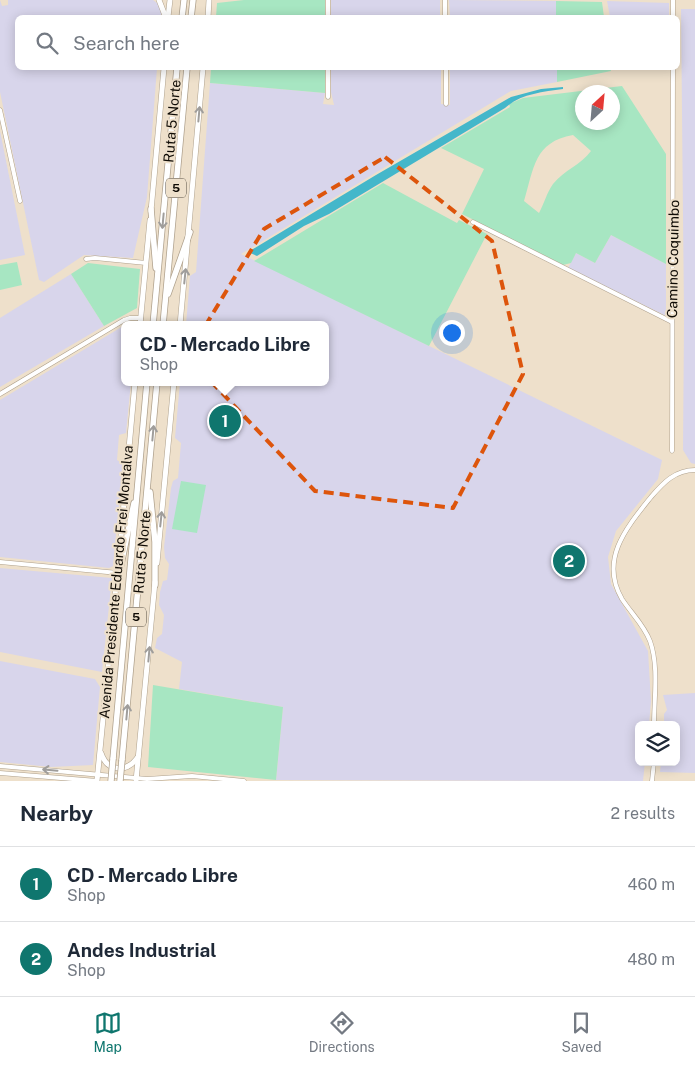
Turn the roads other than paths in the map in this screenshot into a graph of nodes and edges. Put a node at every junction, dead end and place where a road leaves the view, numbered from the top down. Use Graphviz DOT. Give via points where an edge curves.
graph roads {
  1 [pos="159,0"];
  2 [pos="170,0"];
  3 [pos="209,0"];
  4 [pos="328,0"];
  5 [pos="445,0"];
  6 [pos="673,0"];
  7 [pos="184,1"];
  8 [pos="193,1"];
  9 [pos="166,15"];
  10 [pos="168,15"];
  11 [pos="182,15"];
  12 [pos="191,15"];
  13 [pos="208,15"];
  14 [pos="328,15"];
  15 [pos="446,15"];
  16 [pos="673,15"];
  17 [pos="164,70"];
  18 [pos="178,70"];
  19 [pos="187,70"];
  20 [pos="203,70"];
  21 [pos="328,70"];
  22 [pos="446,70"];
  23 [pos="673,70"];
  24 [pos="328,97"];
  25 [pos="446,104"];
  26 [pos="0,110"];
  27 [pos="20,201"];
  28 [pos="151,209"];
  29 [pos="473,222"];
  30 [pos="190,232"];
  31 [pos="86,259"];
  32 [pos="146,263"];
  33 [pos="158,278"];
  34 [pos="164,308"];
  35 [pos="141,318"];
  36 [pos="122,321"];
  37 [pos="141,321"];
  38 [pos="153,321"];
  39 [pos="163,321"];
  40 [pos="180,321"];
  41 [pos="121,322"];
  42 [pos="672,322"];
  43 [pos="135,386"];
  44 [pos="147,386"];
  45 [pos="157,386"];
  46 [pos="174,386"];
  47 [pos="0,394"];
  48 [pos="672,451"];
  49 [pos="695,470"];
  50 [pos="149,475"];
  51 [pos="139,484"];
  52 [pos="0,562"];
  53 [pos="118,573"];
  54 [pos="155,585"];
  55 [pos="116,588"];
  56 [pos="654,721"];
  57 [pos="100,750"];
  58 [pos="139,755"];
  59 [pos="0,766"];
  60 [pos="654,766"];
  61 [pos="0,773"];
  62 [pos="98,779"];
  63 [pos="137,779"];
  64 [pos="111,781"];
  65 [pos="120,781"];
  66 [pos="244,781"];
  67 [pos="652,781"];
  1 -- 9 [label="main road"];
  2 -- 10 [label="main road"];
  3 -- 13 [label="main road"];
  4 -- 14 [label="street"];
  5 -- 15 [label="street"];
  6 -- 16 [label="street"];
  7 -- 11 [label="highway"];
  8 -- 12 [label="highway"];
  17 -- 28 [label="main road"];
  18 -- 33 [label="highway, Ruta 5 Norte / 5, one-way"];
  19 -- 34 [label="highway, Ruta 5 Norte / 5"];
  30 -- 20 [label="main road, one-way"];
  21 -- 24 [label="street"];
  22 -- 25 [label="street"];
  23 -- 42 [label="street, Camino Coquimbo"];
  26 -- 27 [label="street"];
  28 -- 32 [label="main road"];
  28 -- 33 [label="highway"];
  29 -- 42 [label="street"];
  30 -- 34 [label="highway"];
  40 -- 30 [label="main road, one-way"];
  31 -- 32 [label="street"];
  32 -- 35 [label="main road"];
  33 -- 38 [label="highway, Ruta 5 Norte / 5"];
  34 -- 39 [label="highway, Ruta 5 Norte / 5"];
  35 -- 36 [label="street"];
  35 -- 37 [label="main road"];
  41 -- 47 [label="street"];
  42 -- 48 [label="street, Camino Coquimbo"];
  43 -- 53 [label="main road, Avenida Presidente Eduardo Frei Montalva"];
  44 -- 51 [label="highway, Ruta 5 Norte / 5"];
  50 -- 45 [label="highway, Ruta 5 Norte / 5, one-way"];
  54 -- 46 [label="main road, one-way"];
  49 -- 56 [label="street" via="676,474 661,485 624,530 614,556 618,591 650,642"];
  50 -- 54 [label="highway"];
  65 -- 50 [label="highway, Ruta 5 Norte / 5, one-way, bridge"];
  51 -- 55 [label="highway"];
  51 -- 64 [label="highway, Ruta 5 Norte / 5, bridge"];
  52 -- 53 [label="street"];
  53 -- 55 [label="main road, Avenida Presidente Eduardo Frei Montalva"];
  58 -- 54 [label="main road, one-way"];
  55 -- 57 [label="main road, Avenida Presidente Eduardo Frei Montalva"];
  57 -- 58 [label="main road" via="104,761 117,769 130,766"];
  57 -- 62 [label="main road, Avenida Presidente Eduardo Frei Montalva"];
  58 -- 63 [label="main road"];
  62 -- 59 [label="street, one-way"];
  60 -- 67 [label="street"];
  61 -- 62 [label="street"];
  62 -- 63 [label="street"];
  63 -- 66 [label="street" via="192,776"];
}
